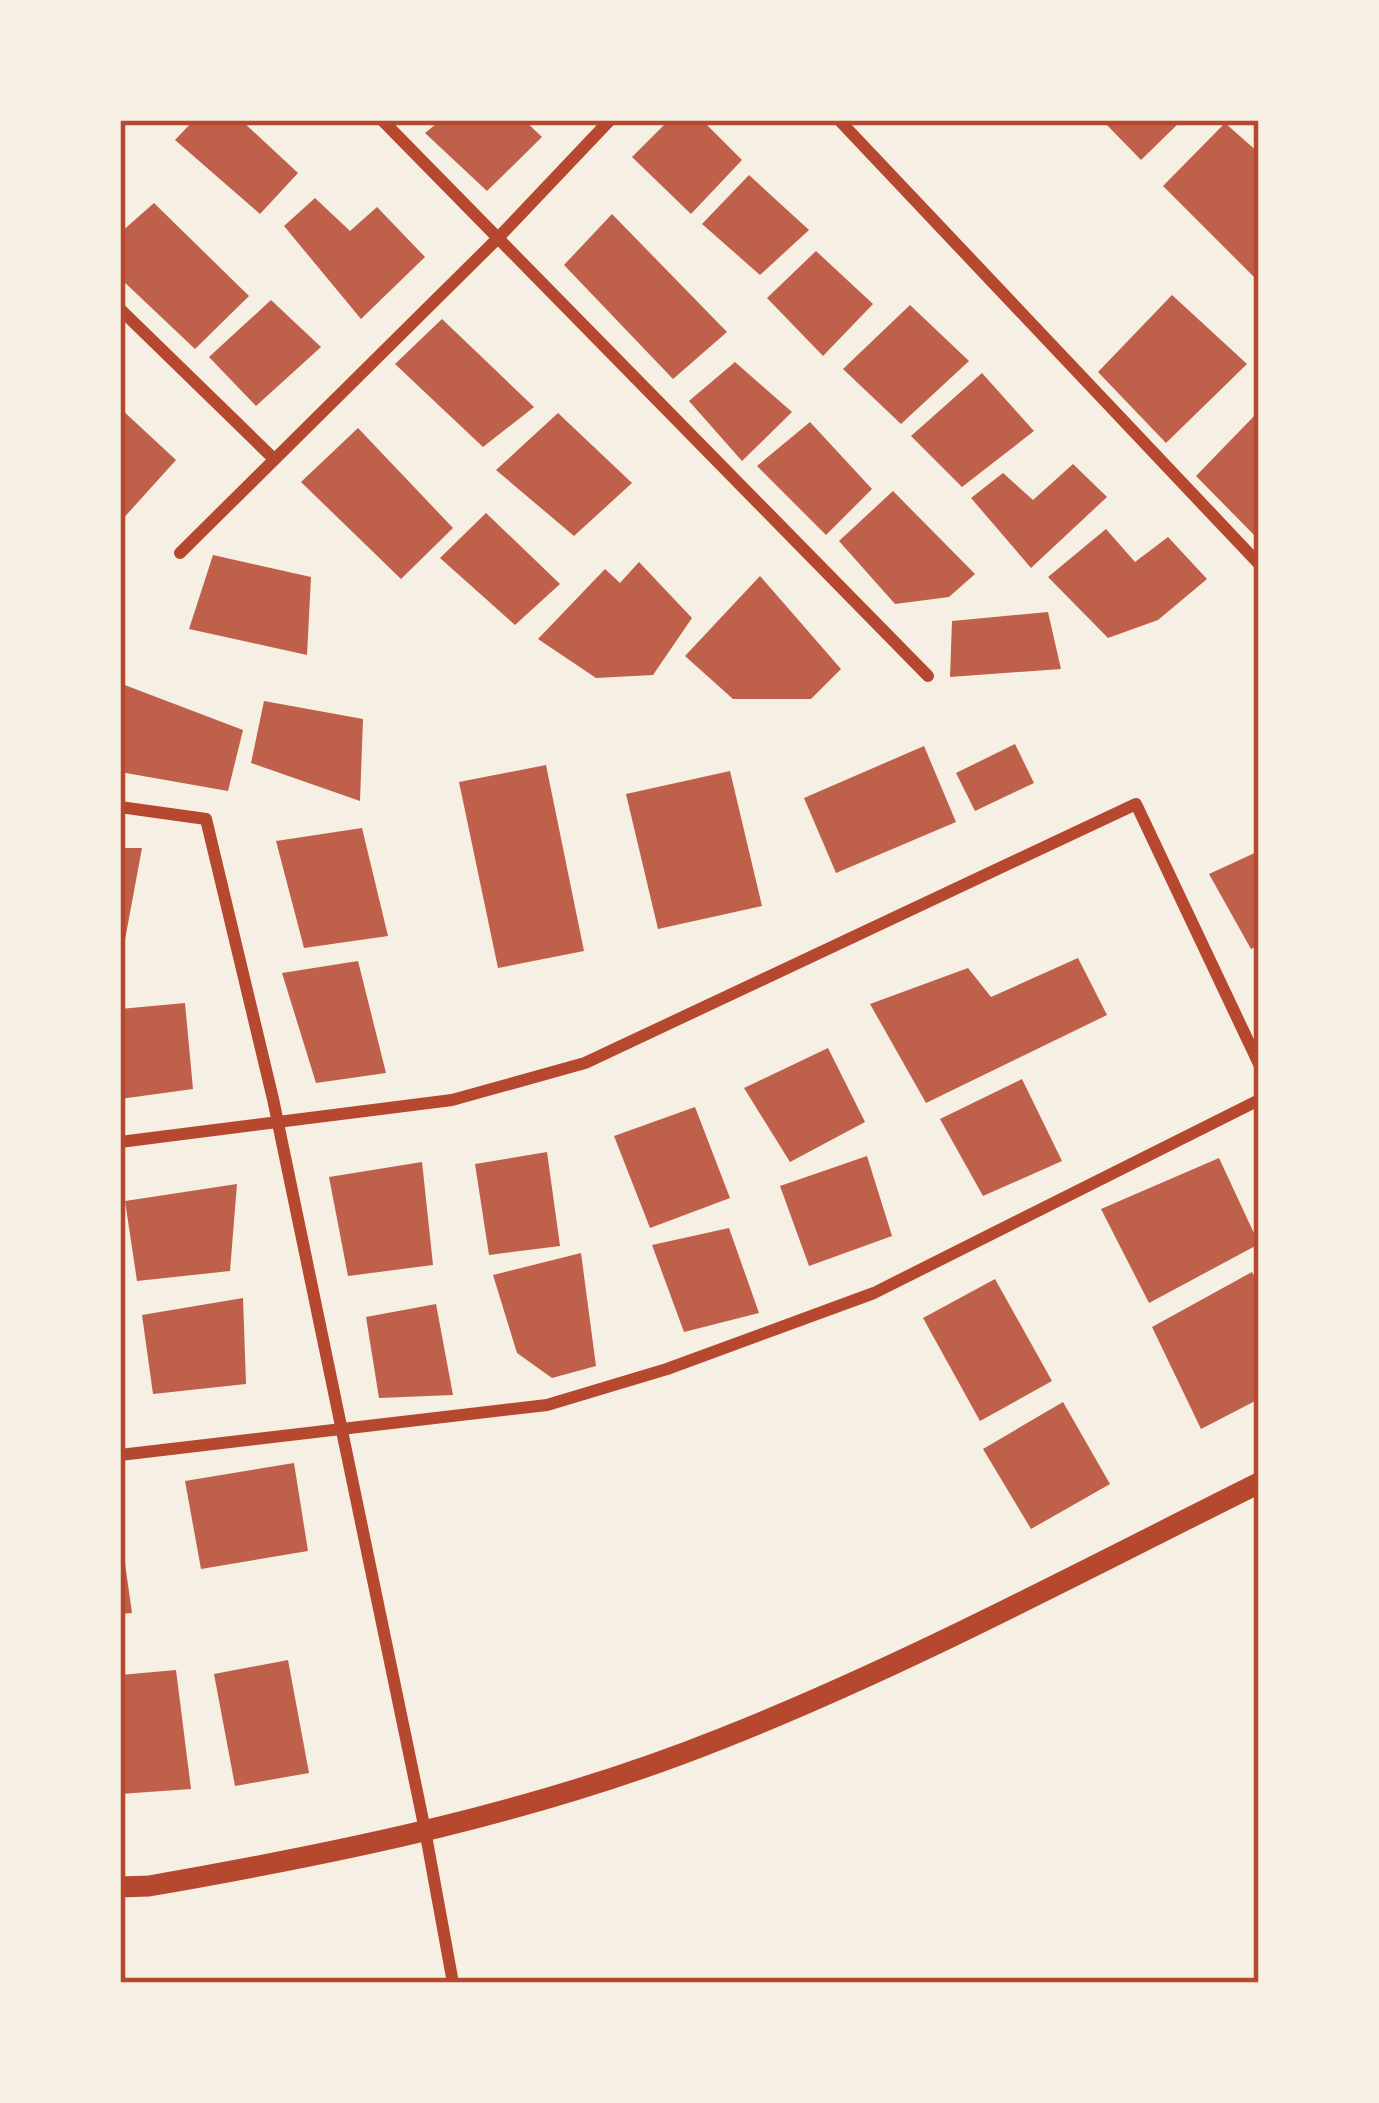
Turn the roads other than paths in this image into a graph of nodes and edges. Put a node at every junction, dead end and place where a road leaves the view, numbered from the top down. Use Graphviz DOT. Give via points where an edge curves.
graph roads {
  1 [pos="382,120"];
  2 [pos="610,120"];
  3 [pos="839,120"];
  4 [pos="499,237"];
  5 [pos="120,309"];
  6 [pos="274,459"];
  7 [pos="180,553"];
  8 [pos="1259,564"];
  9 [pos="928,676"];
  10 [pos="120,807"];
  11 [pos="1259,1064"];
  12 [pos="1259,1100"];
  13 [pos="278,1123"];
  14 [pos="120,1142"];
  15 [pos="342,1432"];
  16 [pos="120,1455"];
  17 [pos="1259,1483"];
  18 [pos="425,1831"];
  19 [pos="120,1887"];
  20 [pos="452,1983"];
  1 -- 4 [label="street"];
  2 -- 4 [label="street"];
  3 -- 8 [label="street"];
  4 -- 6 [label="street"];
  4 -- 9 [label="street"];
  5 -- 6 [label="street"];
  6 -- 7 [label="street"];
  10 -- 13 [label="street" via="206,819"];
  11 -- 13 [label="street" via="1136,805 585,1063 452,1100"];
  12 -- 15 [label="street" via="874,1293 729,1346 547,1405"];
  13 -- 14 [label="street"];
  13 -- 15 [label="street"];
  15 -- 16 [label="street"];
  15 -- 18 [label="street"];
  17 -- 18 [label="street" via="930,1647 722,1739"];
  18 -- 19 [label="street"];
  18 -- 20 [label="street"];
}
